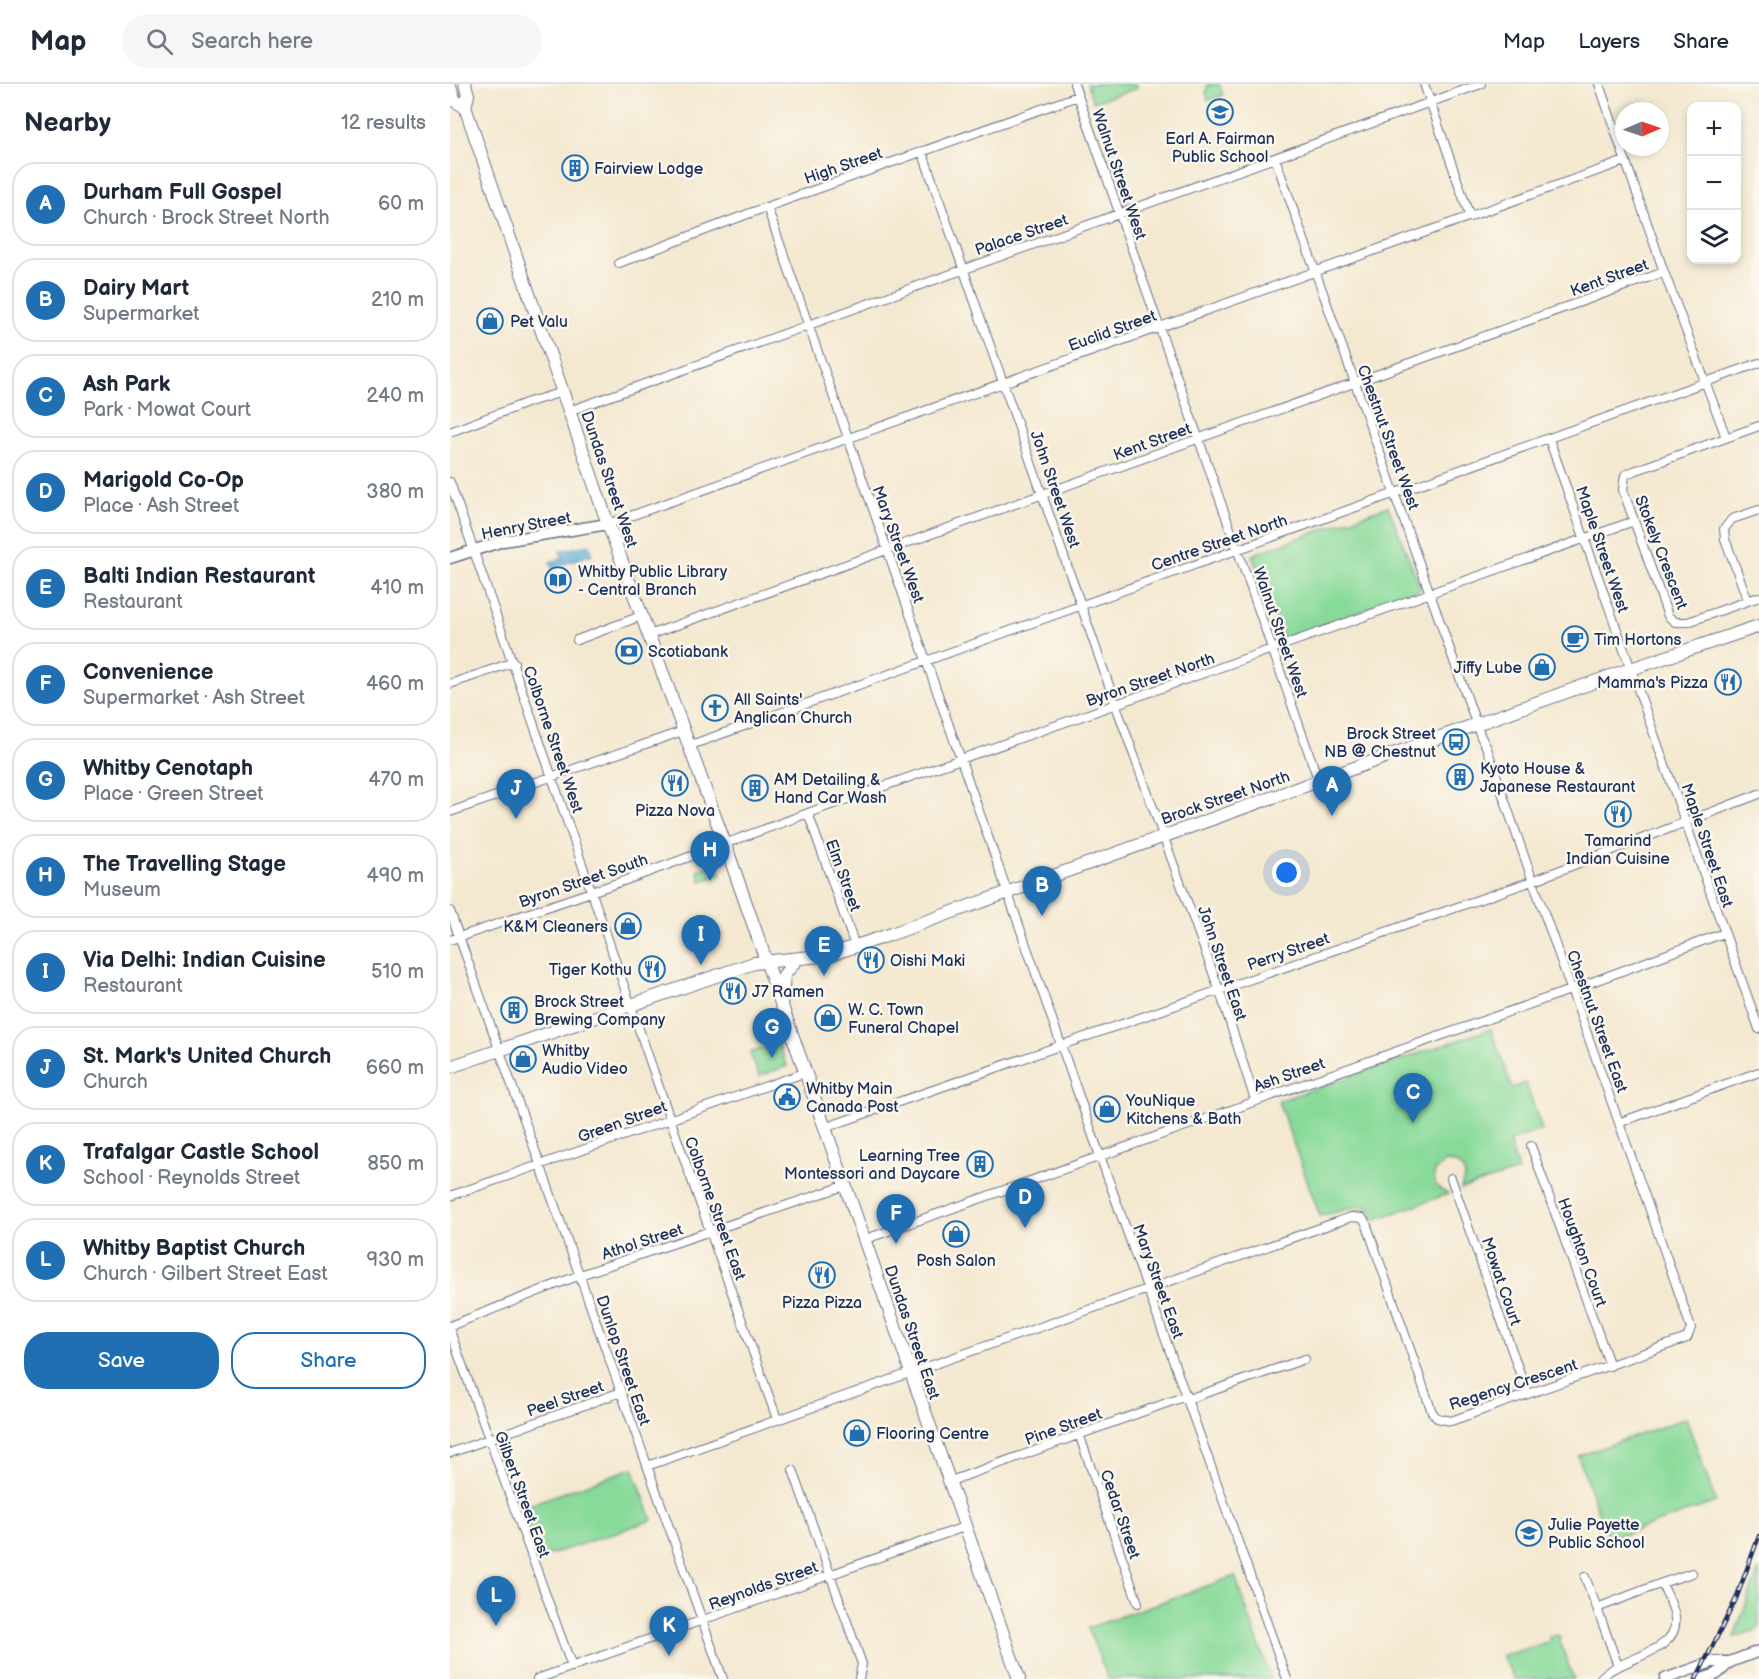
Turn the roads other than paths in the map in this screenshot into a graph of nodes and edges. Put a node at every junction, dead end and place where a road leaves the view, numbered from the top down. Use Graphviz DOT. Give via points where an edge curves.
graph roads {
  1 [pos="465,84"];
  2 [pos="1074,84"];
  3 [pos="1424,84"];
  4 [pos="1481,84"];
  5 [pos="1599,84"];
  6 [pos="450,87"];
  7 [pos="1078,96"];
  8 [pos="1430,102"];
  9 [pos="465,107"];
  10 [pos="922,151"];
  11 [pos="1275,158"];
  12 [pos="1625,161"];
  13 [pos="767,207"];
  14 [pos="1119,214"];
  15 [pos="1470,217"];
  16 [pos="619,263"];
  17 [pos="964,268"];
  18 [pos="1316,271"];
  19 [pos="1664,272"];
  20 [pos="808,325"];
  21 [pos="1159,327"];
  22 [pos="1759,363"];
  23 [pos="1004,382"];
  24 [pos="1355,382"];
  25 [pos="1705,383"];
  26 [pos="563,392"];
  27 [pos="569,411"];
  28 [pos="1759,426"];
  29 [pos="450,432"];
  30 [pos="1726,437"];
  31 [pos="1199,438"];
  32 [pos="1549,438"];
  33 [pos="847,439"];
  34 [pos="450,482"];
  35 [pos="1043,494"];
  36 [pos="1395,494"];
  37 [pos="1759,510"];
  38 [pos="1634,521"];
  39 [pos="608,524"];
  40 [pos="1585,539"];
  41 [pos="887,549"];
  42 [pos="473,550"];
  43 [pos="1238,550"];
  44 [pos="450,558"];
  45 [pos="1430,595"];
  46 [pos="1759,597"];
  47 [pos="1748,601"];
  48 [pos="1081,604"];
  49 [pos="641,616"];
  50 [pos="1759,626"];
  51 [pos="648,635"];
  52 [pos="577,640"];
  53 [pos="1273,650"];
  54 [pos="925,660"];
  55 [pos="514,662"];
  56 [pos="1631,669"];
  57 [pos="450,684"];
  58 [pos="1116,705"];
  59 [pos="1476,725"];
  60 [pos="683,731"];
  61 [pos="688,746"];
  62 [pos="961,760"];
  63 [pos="552,776"];
  64 [pos="1319,782"];
  65 [pos="1759,794"];
  66 [pos="450,812"];
  67 [pos="808,813"];
  68 [pos="1686,822"];
  69 [pos="1163,837"];
  70 [pos="725,844"];
  71 [pos="1532,881"];
  72 [pos="591,891"];
  73 [pos="1008,891"];
  74 [pos="450,911"];
  75 [pos="1724,933"];
  76 [pos="459,937"];
  77 [pos="450,940"];
  78 [pos="855,946"];
  79 [pos="797,959"];
  80 [pos="766,961"];
  81 [pos="1219,989"];
  82 [pos="1573,989"];
  83 [pos="632,1005"];
  84 [pos="782,1009"];
  85 [pos="1759,1029"];
  86 [pos="1062,1047"];
  87 [pos="499,1051"];
  88 [pos="450,1067"];
  89 [pos="1759,1072"];
  90 [pos="804,1073"];
  91 [pos="1256,1100"];
  92 [pos="670,1119"];
  93 [pos="1621,1122"];
  94 [pos="824,1128"];
  95 [pos="1531,1146"];
  96 [pos="1100,1156"];
  97 [pos="541,1165"];
  98 [pos="1451,1178"];
  99 [pos="844,1186"];
  100 [pos="450,1196"];
  101 [pos="710,1233"];
  102 [pos="863,1240"];
  103 [pos="580,1275"];
  104 [pos="1148,1289"];
  105 [pos="450,1326"];
  106 [pos="1691,1328"];
  107 [pos="450,1331"];
  108 [pos="1305,1359"];
  109 [pos="1610,1366"];
  110 [pos="910,1373"];
  111 [pos="621,1392"];
  112 [pos="1527,1393"];
  113 [pos="1187,1397"];
  114 [pos="777,1419"];
  115 [pos="1078,1434"];
  116 [pos="489,1439"];
  117 [pos="450,1453"];
  118 [pos="647,1466"];
  119 [pos="793,1470"];
  120 [pos="948,1482"];
  121 [pos="964,1527"];
  122 [pos="1692,1573"];
  123 [pos="831,1574"];
  124 [pos="1585,1577"];
  125 [pos="1662,1583"];
  126 [pos="1138,1603"];
  127 [pos="1597,1608"];
  128 [pos="702,1621"];
  129 [pos="1759,1651"];
  130 [pos="1730,1662"];
  131 [pos="1618,1666"];
  132 [pos="572,1667"];
  133 [pos="537,1679"];
  134 [pos="723,1679"];
  135 [pos="860,1679"];
  136 [pos="1019,1679"];
  137 [pos="1287,1679"];
  138 [pos="1600,1679"];
  139 [pos="1665,1679"];
  140 [pos="1702,1679"];
  1 -- 9 [label="main road, Dundas Street West"];
  2 -- 7 [label="street, Walnut Street West"];
  3 -- 8 [label="street"];
  4 -- 8 [label="street, Palace Street"];
  5 -- 12 [label="street"];
  6 -- 9 [label="main road, Dundas Street West" via="455,101"];
  7 -- 10 [label="street, High Street"];
  7 -- 14 [label="street, Walnut Street West"];
  8 -- 11 [label="street, Palace Street"];
  8 -- 15 [label="street"];
  9 -- 26 [label="main road, Dundas Street West"];
  10 -- 13 [label="street, High Street"];
  10 -- 17 [label="street, John Street West"];
  11 -- 14 [label="street, Palace Street"];
  11 -- 18 [label="street, Chestnut Street West"];
  12 -- 15 [label="street, Euclid Street"];
  12 -- 19 [label="street"];
  13 -- 16 [label="street, High Street"];
  13 -- 20 [label="street, Mary Street West"];
  14 -- 17 [label="street, Palace Street"];
  14 -- 21 [label="street, Walnut Street West"];
  15 -- 18 [label="street, Euclid Street"];
  17 -- 20 [label="street, Palace Street"];
  17 -- 23 [label="street, John Street West"];
  18 -- 21 [label="street, Euclid Street"];
  18 -- 24 [label="street, Chestnut Street West"];
  19 -- 24 [label="street, Kent Street"];
  19 -- 25 [label="street"];
  20 -- 27 [label="street, Palace Street"];
  20 -- 33 [label="street, Mary Street West"];
  21 -- 23 [label="street, Euclid Street"];
  21 -- 31 [label="street, Walnut Street West"];
  22 -- 25 [label="street, Centre Street North"];
  23 -- 33 [label="street, Euclid Street"];
  23 -- 35 [label="street, John Street West"];
  24 -- 31 [label="street, Kent Street"];
  24 -- 36 [label="street, Chestnut Street West"];
  25 -- 30 [label="street"];
  25 -- 32 [label="street, Centre Street North"];
  26 -- 27 [label="main road, Dundas Street West"];
  26 -- 29 [label="street"];
  27 -- 39 [label="main road, Dundas Street West"];
  28 -- 30 [label="street, Stokely Crescent"];
  30 -- 38 [label="street, Stokely Crescent" via="1625,475 1623,490"];
  31 -- 35 [label="street, Kent Street"];
  31 -- 43 [label="street, Walnut Street West"];
  32 -- 36 [label="street, Centre Street North"];
  32 -- 40 [label="street, Maple Street West"];
  33 -- 39 [label="street, Euclid Street"];
  33 -- 41 [label="street, Mary Street West"];
  34 -- 42 [label="street, Colborne Street West"];
  35 -- 41 [label="street, Kent Street"];
  35 -- 48 [label="street, John Street West"];
  36 -- 43 [label="street, Centre Street North"];
  36 -- 45 [label="street, Chestnut Street West"];
  37 -- 47 [label="street" via="1732,519 1724,529"];
  38 -- 40 [label="street, Byron Street North"];
  38 -- 47 [label="street, Stokely Crescent" via="1668,616 1675,622 1688,622"];
  39 -- 42 [label="main road, Henry Street" via="503,541"];
  39 -- 49 [label="main road, Dundas Street West"];
  40 -- 45 [label="street, Byron Street North"];
  40 -- 56 [label="street, Maple Street West"];
  41 -- 51 [label="street, Kent Street"];
  41 -- 54 [label="street, Mary Street West"];
  42 -- 44 [label="main road, Henry Street"];
  42 -- 55 [label="street, Colborne Street West"];
  43 -- 48 [label="street, Centre Street North"];
  43 -- 53 [label="street, Walnut Street West"];
  45 -- 53 [label="street, Byron Street North"];
  45 -- 59 [label="street, Chestnut Street West"];
  46 -- 47 [label="street, Stokely Crescent"];
  48 -- 54 [label="street, Centre Street North"];
  48 -- 58 [label="street, John Street West"];
  49 -- 51 [label="main road, Dundas Street West"];
  49 -- 52 [label="street"];
  50 -- 56 [label="main road, Brock Street North"];
  51 -- 60 [label="main road, Dundas Street West"];
  53 -- 58 [label="street, Byron Street North"];
  53 -- 64 [label="street, Walnut Street West"];
  54 -- 61 [label="street, Centre Street North"];
  54 -- 62 [label="street, Mary Street West"];
  55 -- 57 [label="street"];
  55 -- 63 [label="street, Colborne Street West"];
  56 -- 59 [label="main road, Brock Street North"];
  56 -- 68 [label="street, Maple Street East"];
  58 -- 62 [label="street, Byron Street North"];
  58 -- 69 [label="street, John Street West"];
  59 -- 64 [label="main road, Brock Street North"];
  59 -- 71 [label="street, Chestnut Street East"];
  60 -- 61 [label="main road, Dundas Street West"];
  60 -- 63 [label="street"];
  61 -- 70 [label="main road, Dundas Street West"];
  62 -- 67 [label="street, Byron Street North"];
  62 -- 73 [label="street, Mary Street West"];
  63 -- 66 [label="street"];
  63 -- 72 [label="street, Colborne Street West"];
  64 -- 69 [label="main road, Brock Street North"];
  65 -- 68 [label="street, Perry Street"];
  67 -- 70 [label="street, Byron Street North"];
  67 -- 78 [label="street, Elm Street"];
  68 -- 71 [label="street, Perry Street"];
  68 -- 75 [label="street, Maple Street East"];
  69 -- 73 [label="main road, Brock Street North"];
  69 -- 81 [label="street, John Street East"];
  70 -- 72 [label="street, Byron Street South"];
  70 -- 80 [label="main road, Dundas Street West"];
  71 -- 81 [label="street, Perry Street"];
  71 -- 82 [label="street, Chestnut Street East"];
  72 -- 76 [label="street, Byron Street South"];
  72 -- 83 [label="street, Colborne Street West"];
  73 -- 78 [label="main road, Brock Street North"];
  73 -- 86 [label="street, Mary Street East"];
  74 -- 76 [label="street, Dunlop Street East"];
  75 -- 82 [label="street, Ash Street"];
  75 -- 85 [label="street, Maple Street East"];
  76 -- 77 [label="street, Byron Street South"];
  76 -- 87 [label="street, Dunlop Street East"];
  78 -- 79 [label="main road, Brock Street North" via="829,955"];
  79 -- 80 [label="main road, Brock Street North"];
  79 -- 84 [label="main road" via="784,975"];
  80 -- 83 [label="main road, Brock Street North"];
  80 -- 84 [label="main road, Dundas Street East"];
  81 -- 86 [label="street, Perry Street"];
  81 -- 91 [label="street, John Street East"];
  82 -- 91 [label="street, Ash Street"];
  82 -- 93 [label="street, Chestnut Street East"];
  83 -- 87 [label="main road, Brock Street North"];
  83 -- 92 [label="street, Colborne Street East"];
  84 -- 90 [label="main road, Dundas Street East"];
  86 -- 94 [label="street, Perry Street"];
  86 -- 96 [label="street, Mary Street East"];
  87 -- 88 [label="main road, Brock Street North"];
  87 -- 97 [label="street, Dunlop Street East"];
  89 -- 93 [label="street"];
  90 -- 92 [label="street, Green Street"];
  90 -- 94 [label="main road, Dundas Street East"];
  91 -- 96 [label="street, Ash Street"];
  92 -- 97 [label="street, Green Street"];
  92 -- 101 [label="street, Colborne Street East"];
  93 -- 106 [label="street, Chestnut Street East"];
  94 -- 99 [label="main road, Dundas Street East"];
  95 -- 109 [label="street, Houghton Court"];
  96 -- 102 [label="street, Ash Street"];
  96 -- 104 [label="street, Mary Street East"];
  97 -- 100 [label="street, Green Street"];
  97 -- 103 [label="street, Dunlop Street East"];
  98 -- 112 [label="street, Mowat Court"];
  99 -- 101 [label="street, Athol Street"];
  99 -- 102 [label="main road, Dundas Street East"];
  101 -- 103 [label="street, Athol Street"];
  101 -- 114 [label="street, Colborne Street East"];
  102 -- 110 [label="main road, Dundas Street East"];
  103 -- 105 [label="street, Athol Street"];
  103 -- 111 [label="street, Dunlop Street East"];
  104 -- 110 [label="street"];
  104 -- 112 [label="street, Regency Crescent" via="1351,1217 1362,1218 1437,1418 1451,1421"];
  104 -- 113 [label="street, Mary Street East"];
  106 -- 109 [label="street, Regency Crescent" via="1687,1338"];
  107 -- 116 [label="street, Gilbert Street East"];
  108 -- 113 [label="street, Pine Street"];
  109 -- 112 [label="street, Regency Crescent"];
  110 -- 114 [label="street"];
  110 -- 120 [label="main road, Dundas Street East"];
  111 -- 116 [label="street, Peel Street"];
  111 -- 118 [label="street, Dunlop Street East"];
  113 -- 115 [label="street, Pine Street"];
  113 -- 137 [label="street, Mary Street East"];
  114 -- 118 [label="street"];
  115 -- 120 [label="street, Pine Street"];
  115 -- 126 [label="street, Cedar Street"];
  116 -- 117 [label="street, Peel Street"];
  116 -- 132 [label="street, Gilbert Street East"];
  118 -- 128 [label="street, Dunlop Street East"];
  119 -- 123 [label="street"];
  120 -- 121 [label="main road, Dundas Street East"];
  121 -- 123 [label="street, Reynolds Street"];
  121 -- 136 [label="main road, Dundas Street East"];
  122 -- 125 [label="street"];
  123 -- 128 [label="street, Reynolds Street"];
  123 -- 135 [label="street" via="862,1664"];
  124 -- 127 [label="street"];
  125 -- 127 [label="street"];
  125 -- 131 [label="street" via="1675,1617 1674,1628 1654,1650"];
  127 -- 131 [label="street"];
  128 -- 132 [label="street, Reynolds Street"];
  128 -- 134 [label="street, Dunlop Street East"];
  129 -- 130 [label="main road"];
  130 -- 139 [label="main road" via="1712,1662"];
  130 -- 140 [label="main road" via="1717,1674"];
  131 -- 138 [label="street"];
  132 -- 133 [label="street, Reynolds Street"];
}
